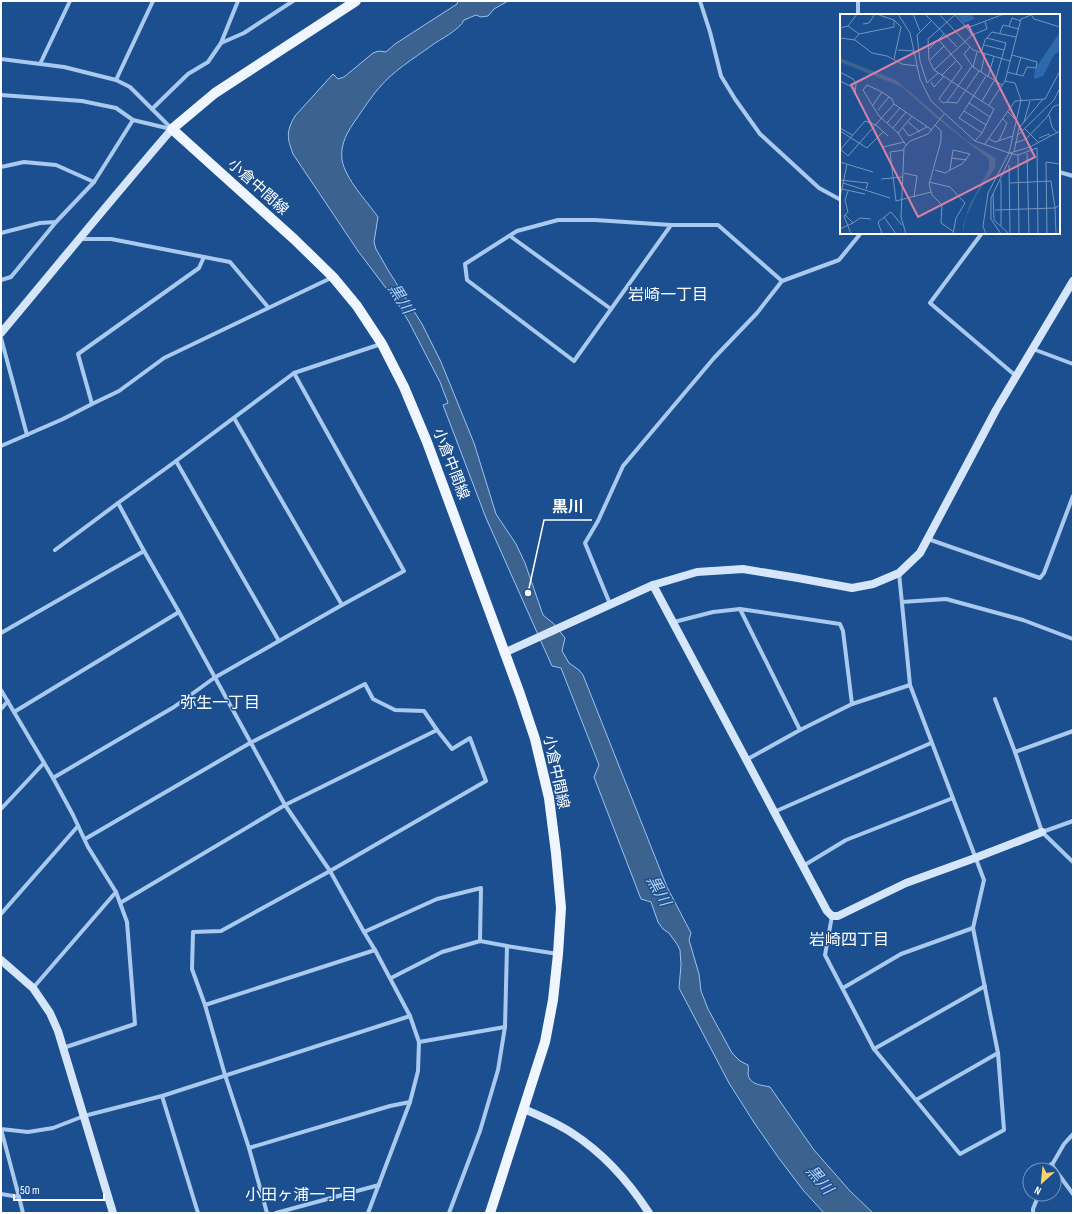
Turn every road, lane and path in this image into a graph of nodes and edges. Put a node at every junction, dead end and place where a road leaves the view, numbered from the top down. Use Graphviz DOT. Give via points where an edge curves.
graph roads {
  1 [pos="70,1"];
  2 [pos="153,1"];
  3 [pos="238,1"];
  4 [pos="293,1"];
  5 [pos="356,1"];
  6 [pos="700,1"];
  7 [pos="858,1"];
  8 [pos="858,14"];
  9 [pos="221,43"];
  10 [pos="1,59"];
  11 [pos="40,64"];
  12 [pos="116,80"];
  13 [pos="1,95"];
  14 [pos="152,109"];
  15 [pos="133,120"];
  16 [pos="172,129"];
  17 [pos="1,167"];
  18 [pos="1060,172"];
  19 [pos="1073,176"];
  20 [pos="94,182"];
  21 [pos="840,199"];
  22 [pos="56,222"];
  23 [pos="671,225"];
  24 [pos="1,233"];
  25 [pos="860,234"];
  26 [pos="981,234"];
  27 [pos="510,236"];
  28 [pos="81,239"];
  29 [pos="204,257"];
  30 [pos="333,277"];
  31 [pos="1,280"];
  32 [pos="782,281"];
  33 [pos="1073,281"];
  34 [pos="268,307"];
  35 [pos="611,310"];
  36 [pos="1,333"];
  37 [pos="1,338"];
  38 [pos="382,344"];
  39 [pos="1033,349"];
  40 [pos="1073,364"];
  41 [pos="294,373"];
  42 [pos="1016,376"];
  43 [pos="92,404"];
  44 [pos="234,418"];
  45 [pos="27,435"];
  46 [pos="1,446"];
  47 [pos="176,462"];
  48 [pos="1073,496"];
  49 [pos="118,503"];
  50 [pos="927,539"];
  51 [pos="55,550"];
  52 [pos="144,551"];
  53 [pos="899,573"];
  54 [pos="653,585"];
  55 [pos="902,602"];
  56 [pos="610,604"];
  57 [pos="342,605"];
  58 [pos="740,609"];
  59 [pos="179,612"];
  60 [pos="674,622"];
  61 [pos="1,634"];
  62 [pos="1073,639"];
  63 [pos="279,641"];
  64 [pos="504,653"];
  65 [pos="214,678"];
  66 [pos="910,685"];
  67 [pos="1,690"];
  68 [pos="995,699"];
  69 [pos="8,701"];
  70 [pos="852,704"];
  71 [pos="1,709"];
  72 [pos="14,712"];
  73 [pos="437,730"];
  74 [pos="800,730"];
  75 [pos="1073,731"];
  76 [pos="250,743"];
  77 [pos="931,743"];
  78 [pos="1015,752"];
  79 [pos="746,760"];
  80 [pos="44,763"];
  81 [pos="53,778"];
  82 [pos="953,798"];
  83 [pos="285,805"];
  84 [pos="1,810"];
  85 [pos="774,812"];
  86 [pos="1073,821"];
  87 [pos="78,826"];
  88 [pos="1042,832"];
  89 [pos="85,839"];
  90 [pos="976,858"];
  91 [pos="1073,862"];
  92 [pos="803,866"];
  93 [pos="330,871"];
  94 [pos="116,892"];
  95 [pos="120,903"];
  96 [pos="1,914"];
  97 [pos="832,916"];
  98 [pos="973,928"];
  99 [pos="364,932"];
  100 [pos="480,941"];
  101 [pos="507,946"];
  102 [pos="375,950"];
  103 [pos="558,954"];
  104 [pos="2,962"];
  105 [pos="391,978"];
  106 [pos="985,986"];
  107 [pos="33,988"];
  108 [pos="842,988"];
  109 [pos="205,1005"];
  110 [pos="410,1016"];
  111 [pos="505,1028"];
  112 [pos="419,1042"];
  113 [pos="63,1048"];
  114 [pos="874,1049"];
  115 [pos="998,1053"];
  116 [pos="225,1075"];
  117 [pos="162,1096"];
  118 [pos="916,1100"];
  119 [pos="410,1102"];
  120 [pos="524,1109"];
  121 [pos="84,1116"];
  122 [pos="1,1129"];
  123 [pos="1073,1134"];
  124 [pos="249,1148"];
  125 [pos="1052,1162"];
  126 [pos="1062,1179"];
  127 [pos="379,1185"];
  128 [pos="1,1194"];
  129 [pos="1073,1194"];
  130 [pos="19,1197"];
  131 [pos="1036,1202"];
  132 [pos="23,1213"];
  133 [pos="113,1213"];
  134 [pos="198,1213"];
  135 [pos="267,1213"];
  136 [pos="276,1213"];
  137 [pos="368,1213"];
  138 [pos="449,1213"];
  139 [pos="490,1213"];
  140 [pos="649,1213"];
  141 [pos="1033,1213"];
  1 -- 11 [label="street"];
  2 -- 12 [label="street"];
  3 -- 9 [label="street"];
  4 -- 9 [label="street" via="244,33"];
  5 -- 16 [label="main road" via="215,93"];
  6 -- 21 [label="street" via="721,76 735,99 760,134 819,188"];
  7 -- 8 [label="street"];
  9 -- 14 [label="street" via="208,62 188,74"];
  10 -- 11 [label="street"];
  11 -- 12 [label="street" via="64,67"];
  12 -- 14 [label="street" via="130,87"];
  13 -- 15 [label="street" via="82,101 116,108"];
  14 -- 16 [label="street"];
  15 -- 16 [label="street"];
  15 -- 20 [label="street"];
  16 -- 28 [label="street"];
  16 -- 30 [label="main road, 小倉中間線"];
  17 -- 20 [label="street" via="24,162 56,165"];
  18 -- 19 [label="street"];
  20 -- 22 [label="street"];
  22 -- 24 [label="street" via="40,223"];
  22 -- 31 [label="street" via="11,277"];
  23 -- 27 [label="street" via="558,220"];
  23 -- 32 [label="street" via="718,224"];
  23 -- 35 [label="street"];
  25 -- 32 [label="street" via="839,260"];
  26 -- 42 [label="street" via="930,303"];
  27 -- 35 [label="street"];
  27 -- 35 [label="street" via="465,264 467,280 574,361"];
  28 -- 29 [label="street" via="111,239"];
  28 -- 36 [label="street"];
  29 -- 34 [label="street" via="230,262"];
  29 -- 43 [label="street" via="199,268 78,354"];
  30 -- 34 [label="street"];
  30 -- 38 [label="main road, 小倉中間線" via="357,306"];
  32 -- 56 [label="street" via="623,466 585,543"];
  33 -- 39 [label="street"];
  34 -- 43 [label="street" via="164,358 119,391"];
  37 -- 45 [label="street"];
  38 -- 41 [label="street"];
  38 -- 64 [label="main road, 小倉中間線" via="404,387 427,442"];
  39 -- 40 [label="street"];
  39 -- 42 [label="street"];
  41 -- 44 [label="street"];
  41 -- 57 [label="street" via="404,571"];
  42 -- 50 [label="street"];
  43 -- 45 [label="street"];
  44 -- 47 [label="street"];
  44 -- 57 [label="street"];
  45 -- 46 [label="street"];
  47 -- 49 [label="street"];
  47 -- 63 [label="street"];
  48 -- 50 [label="street" via="1040,578"];
  49 -- 51 [label="street"];
  49 -- 52 [label="street"];
  50 -- 53 [label="street" via="920,553"];
  52 -- 59 [label="street"];
  52 -- 61 [label="street"];
  53 -- 54 [label="street" via="874,584 852,588 743,569 697,572"];
  53 -- 55 [label="street"];
  54 -- 56 [label="street"];
  54 -- 60 [label="street"];
  55 -- 62 [label="street" via="946,600 1023,620"];
  55 -- 66 [label="street"];
  56 -- 64 [label="street"];
  57 -- 63 [label="street"];
  58 -- 60 [label="street" via="713,612"];
  58 -- 70 [label="street" via="840,624"];
  58 -- 74 [label="street"];
  59 -- 65 [label="street"];
  59 -- 72 [label="street"];
  60 -- 79 [label="street"];
  63 -- 65 [label="street"];
  64 -- 103 [label="main road, 小倉中間線" via="535,740 549,798 561,908"];
  65 -- 76 [label="street"];
  65 -- 81 [label="street" via="174,707"];
  66 -- 70 [label="street"];
  66 -- 77 [label="street"];
  67 -- 69 [label="street"];
  68 -- 78 [label="street"];
  69 -- 71 [label="street"];
  69 -- 72 [label="street"];
  70 -- 74 [label="street"];
  72 -- 80 [label="street"];
  73 -- 76 [label="street" via="424,711 395,710 373,699 365,684"];
  73 -- 83 [label="street"];
  73 -- 93 [label="street" via="452,749 470,738 486,781"];
  74 -- 79 [label="street"];
  75 -- 78 [label="street"];
  76 -- 83 [label="street"];
  76 -- 89 [label="street"];
  77 -- 82 [label="street"];
  77 -- 85 [label="street"];
  78 -- 88 [label="street"];
  79 -- 85 [label="street"];
  80 -- 81 [label="street"];
  80 -- 84 [label="street"];
  81 -- 87 [label="street"];
  82 -- 90 [label="street"];
  82 -- 92 [label="street" via="846,840"];
  83 -- 93 [label="street"];
  83 -- 95 [label="street"];
  85 -- 92 [label="street"];
  86 -- 88 [label="street"];
  87 -- 89 [label="street"];
  87 -- 96 [label="street"];
  88 -- 90 [label="street"];
  88 -- 91 [label="street"];
  89 -- 94 [label="street"];
  90 -- 97 [label="street" via="906,883 838,916"];
  90 -- 98 [label="street" via="984,880"];
  92 -- 97 [label="street"];
  93 -- 99 [label="street"];
  93 -- 109 [label="street" via="221,931 193,932 192,969"];
  94 -- 95 [label="street"];
  94 -- 107 [label="street"];
  95 -- 113 [label="street" via="127,922 135,1024"];
  97 -- 108 [label="street" via="825,955"];
  98 -- 106 [label="street"];
  98 -- 108 [label="street" via="901,954"];
  99 -- 100 [label="street" via="437,899 481,888"];
  99 -- 102 [label="street"];
  100 -- 101 [label="street"];
  100 -- 105 [label="street" via="442,952"];
  101 -- 103 [label="street"];
  101 -- 111 [label="street"];
  102 -- 105 [label="street"];
  102 -- 109 [label="street"];
  103 -- 120 [label="main road, 小倉中間線" via="545,1042"];
  104 -- 107 [label="street"];
  105 -- 110 [label="street"];
  106 -- 114 [label="street"];
  106 -- 115 [label="street"];
  107 -- 113 [label="street" via="50,1013"];
  108 -- 114 [label="street"];
  109 -- 116 [label="street"];
  110 -- 112 [label="street"];
  110 -- 116 [label="street"];
  111 -- 112 [label="street"];
  111 -- 138 [label="street" via="498,1070 480,1131"];
  112 -- 119 [label="street" via="418,1071"];
  113 -- 121 [label="street"];
  114 -- 118 [label="street"];
  115 -- 118 [label="street"];
  115 -- 118 [label="street" via="1004,1130 960,1154"];
  116 -- 117 [label="street"];
  116 -- 124 [label="street"];
  117 -- 121 [label="street"];
  117 -- 134 [label="street"];
  119 -- 124 [label="street"];
  119 -- 127 [label="street"];
  120 -- 139 [label="main road, 小倉中間線"];
  120 -- 140 [label="street" via="571,1133 599,1153 626,1182"];
  121 -- 122 [label="street" via="53,1128 28,1132"];
  121 -- 133 [label="street"];
  122 -- 130 [label="street"];
  123 -- 125 [label="street"];
  124 -- 135 [label="street"];
  126 -- 129 [label="street"];
  127 -- 136 [label="street"];
  127 -- 137 [label="street"];
  128 -- 130 [label="street"];
  130 -- 132 [label="street"];
  131 -- 141 [label="street"];
}
